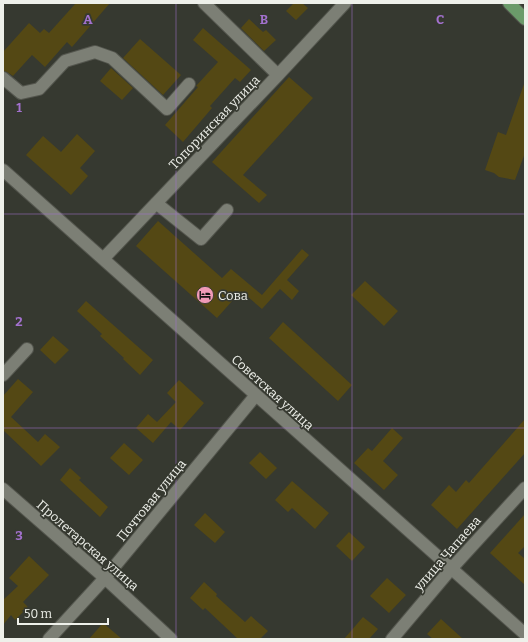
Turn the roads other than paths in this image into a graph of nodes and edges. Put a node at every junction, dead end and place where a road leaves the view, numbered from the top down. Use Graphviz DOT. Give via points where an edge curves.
graph roads {
  1 [pos="204,3"];
  2 [pos="344,3"];
  3 [pos="508,3"];
  4 [pos="525,19"];
  5 [pos="278,75"];
  6 [pos="3,78"];
  7 [pos="189,84"];
  8 [pos="3,170"];
  9 [pos="156,203"];
  10 [pos="227,210"];
  11 [pos="103,258"];
  12 [pos="27,349"];
  13 [pos="3,376"];
  14 [pos="256,395"];
  15 [pos="525,488"];
  16 [pos="3,489"];
  17 [pos="451,568"];
  18 [pos="106,578"];
  19 [pos="525,634"];
  20 [pos="49,639"];
  21 [pos="171,639"];
  22 [pos="392,639"];
  1 -- 5 [label="street"];
  2 -- 5 [label="street, Топоринская улица"];
  3 -- 4 [label="main road"];
  5 -- 9 [label="street, Топоринская улица"];
  6 -- 7 [label="street" via="21,93 39,89 65,61 95,52 112,58 167,109"];
  8 -- 11 [label="street, Советская улица"];
  9 -- 10 [label="street" via="201,239"];
  9 -- 11 [label="street, Топоринская улица"];
  11 -- 14 [label="street, Советская улица"];
  12 -- 13 [label="street"];
  14 -- 17 [label="street, Советская улица"];
  14 -- 18 [label="street, Почтовая улица"];
  15 -- 17 [label="street, улица Чапаева"];
  16 -- 18 [label="street, Пролетарская улица"];
  17 -- 19 [label="street, Советская улица"];
  17 -- 22 [label="street, улица Чапаева"];
  18 -- 20 [label="street, Почтовая улица"];
  18 -- 21 [label="street, Пролетарская улица"];
}
